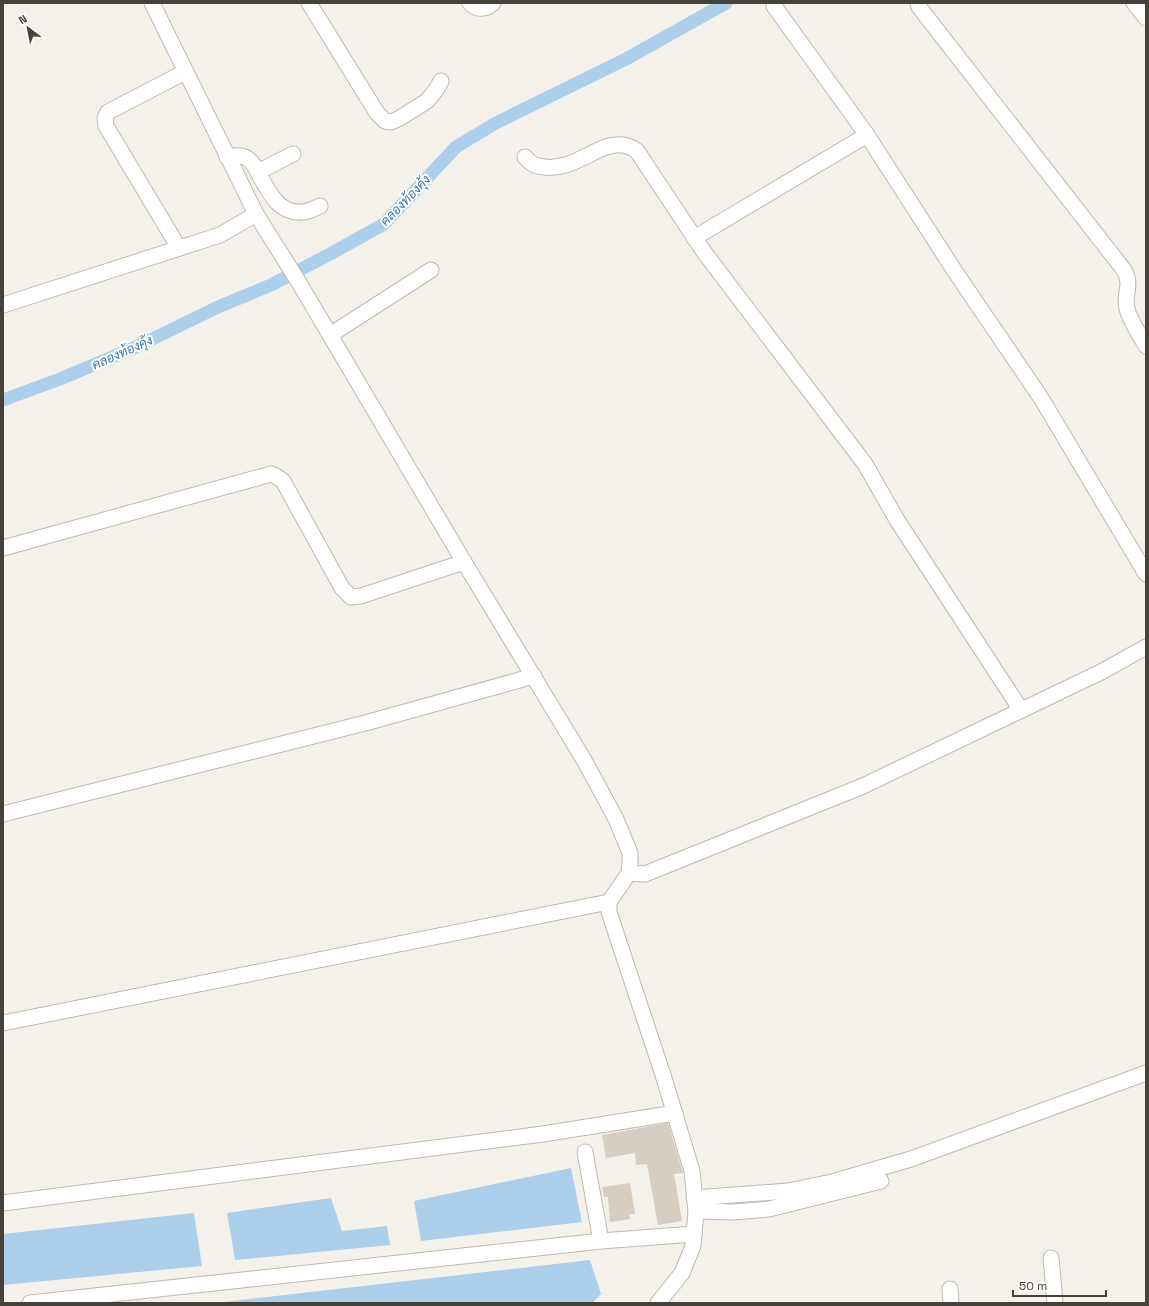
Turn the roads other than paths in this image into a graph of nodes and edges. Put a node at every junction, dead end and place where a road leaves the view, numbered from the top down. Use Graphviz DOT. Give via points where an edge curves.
graph roads {
  1 [pos="152,3"];
  2 [pos="309,3"];
  3 [pos="470,3"];
  4 [pos="493,3"];
  5 [pos="918,3"];
  6 [pos="1134,3"];
  7 [pos="774,6"];
  8 [pos="1146,18"];
  9 [pos="185,72"];
  10 [pos="441,81"];
  11 [pos="867,135"];
  12 [pos="293,154"];
  13 [pos="227,157"];
  14 [pos="525,157"];
  15 [pos="258,172"];
  16 [pos="320,206"];
  17 [pos="256,214"];
  18 [pos="694,238"];
  19 [pos="179,248"];
  20 [pos="431,270"];
  21 [pos="3,305"];
  22 [pos="330,336"];
  23 [pos="1146,346"];
  24 [pos="3,548"];
  25 [pos="464,562"];
  26 [pos="1146,574"];
  27 [pos="1146,647"];
  28 [pos="534,676"];
  29 [pos="1021,710"];
  30 [pos="3,814"];
  31 [pos="628,873"];
  32 [pos="609,902"];
  33 [pos="3,1023"];
  34 [pos="1146,1073"];
  35 [pos="675,1113"];
  36 [pos="585,1152"];
  37 [pos="881,1181"];
  38 [pos="3,1203"];
  39 [pos="695,1205"];
  40 [pos="694,1234"];
  41 [pos="601,1241"];
  42 [pos="1051,1258"];
  43 [pos="30,1303"];
  44 [pos="658,1303"];
  45 [pos="1055,1303"];
  1 -- 9 [label="street"];
  2 -- 10 [label="street" via="377,113 385,121 392,122 427,101"];
  3 -- 4 [label="street" via="479,9"];
  5 -- 23 [label="street" via="919,8 1128,276 1127,311"];
  6 -- 8 [label="street"];
  7 -- 11 [label="street"];
  9 -- 13 [label="street"];
  9 -- 19 [label="street" via="108,112 106,118 106,126"];
  11 -- 18 [label="street"];
  11 -- 26 [label="street" via="1041,398"];
  12 -- 15 [label="street"];
  13 -- 15 [label="street" via="240,156 248,159"];
  13 -- 17 [label="street"];
  14 -- 18 [label="street" via="536,166 550,168 565,166 608,146 625,144 632,147 644,160"];
  15 -- 16 [label="street" via="268,191 282,207 299,212"];
  17 -- 19 [label="street" via="220,235"];
  17 -- 22 [label="street"];
  18 -- 29 [label="street" via="865,464 898,520"];
  19 -- 21 [label="street"];
  20 -- 22 [label="street"];
  22 -- 25 [label="street"];
  24 -- 25 [label="street" via="271,474 283,481 342,588 351,597 361,596"];
  25 -- 28 [label="street"];
  27 -- 29 [label="street" via="1101,672"];
  28 -- 30 [label="street" via="369,722"];
  28 -- 31 [label="street" via="616,819 630,853"];
  29 -- 31 [label="street" via="863,786 645,874"];
  31 -- 32 [label="street"];
  32 -- 33 [label="street"];
  32 -- 35 [label="street" via="608,912"];
  34 -- 39 [label="street" via="911,1158 832,1182"];
  35 -- 38 [label="street" via="543,1134"];
  35 -- 39 [label="street" via="692,1171"];
  36 -- 41 [label="street"];
  37 -- 39 [label="street" via="769,1209 733,1212"];
  39 -- 40 [label="street"];
  40 -- 41 [label="street"];
  40 -- 44 [label="street" via="693,1246 682,1273"];
  41 -- 43 [label="street"];
  42 -- 45 [label="street"];
}
